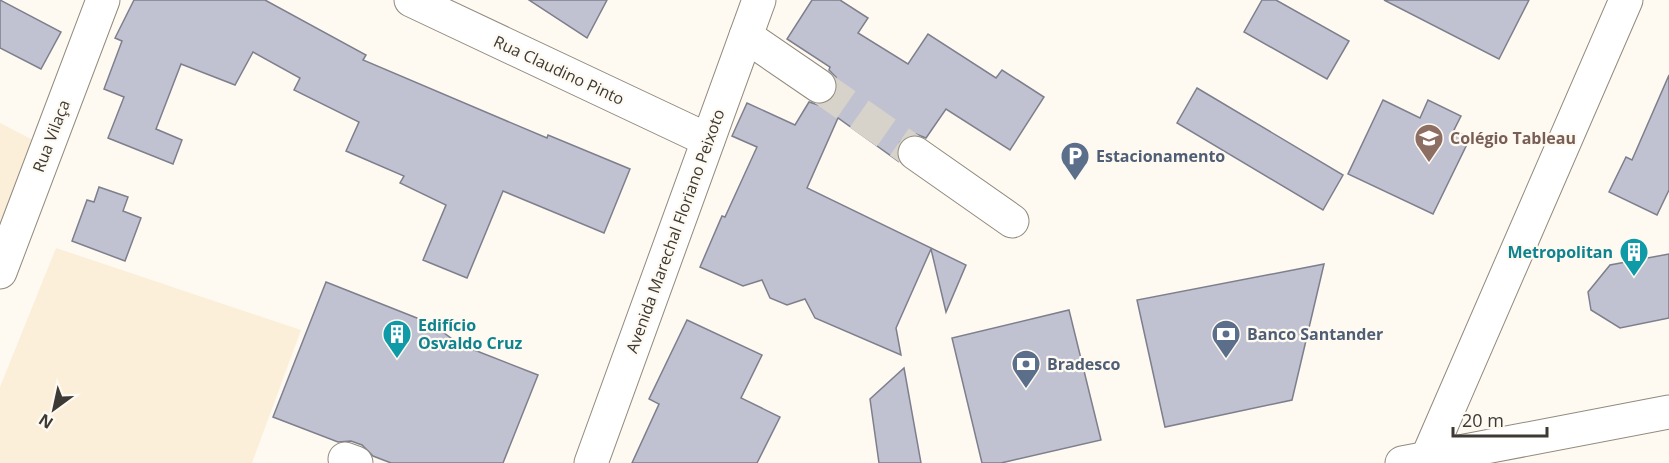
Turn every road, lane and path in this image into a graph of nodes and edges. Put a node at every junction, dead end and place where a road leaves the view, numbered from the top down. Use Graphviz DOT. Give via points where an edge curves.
graph roads {
  1 [pos="103,0"];
  2 [pos="411,0"];
  3 [pos="759,0"];
  4 [pos="1626,0"];
  5 [pos="746,36"];
  6 [pos="819,86"];
  7 [pos="708,140"];
  8 [pos="915,153"];
  9 [pos="1012,221"];
  10 [pos="0,272"];
  11 [pos="1669,412"];
  12 [pos="1418,461"];
  13 [pos="591,463"];
  1 -- 10 [label="street, Rua Vilaça"];
  2 -- 7 [label="street, Rua Claudino Pinto"];
  3 -- 5 [label="street, Avenida Marechal Floriano Peixoto"];
  4 -- 12 [label="street"];
  5 -- 6 [label="street"];
  5 -- 7 [label="street, Avenida Marechal Floriano Peixoto"];
  7 -- 13 [label="street, Avenida Marechal Floriano Peixoto"];
  8 -- 9 [label="street"];
  11 -- 12 [label="street"];
}
